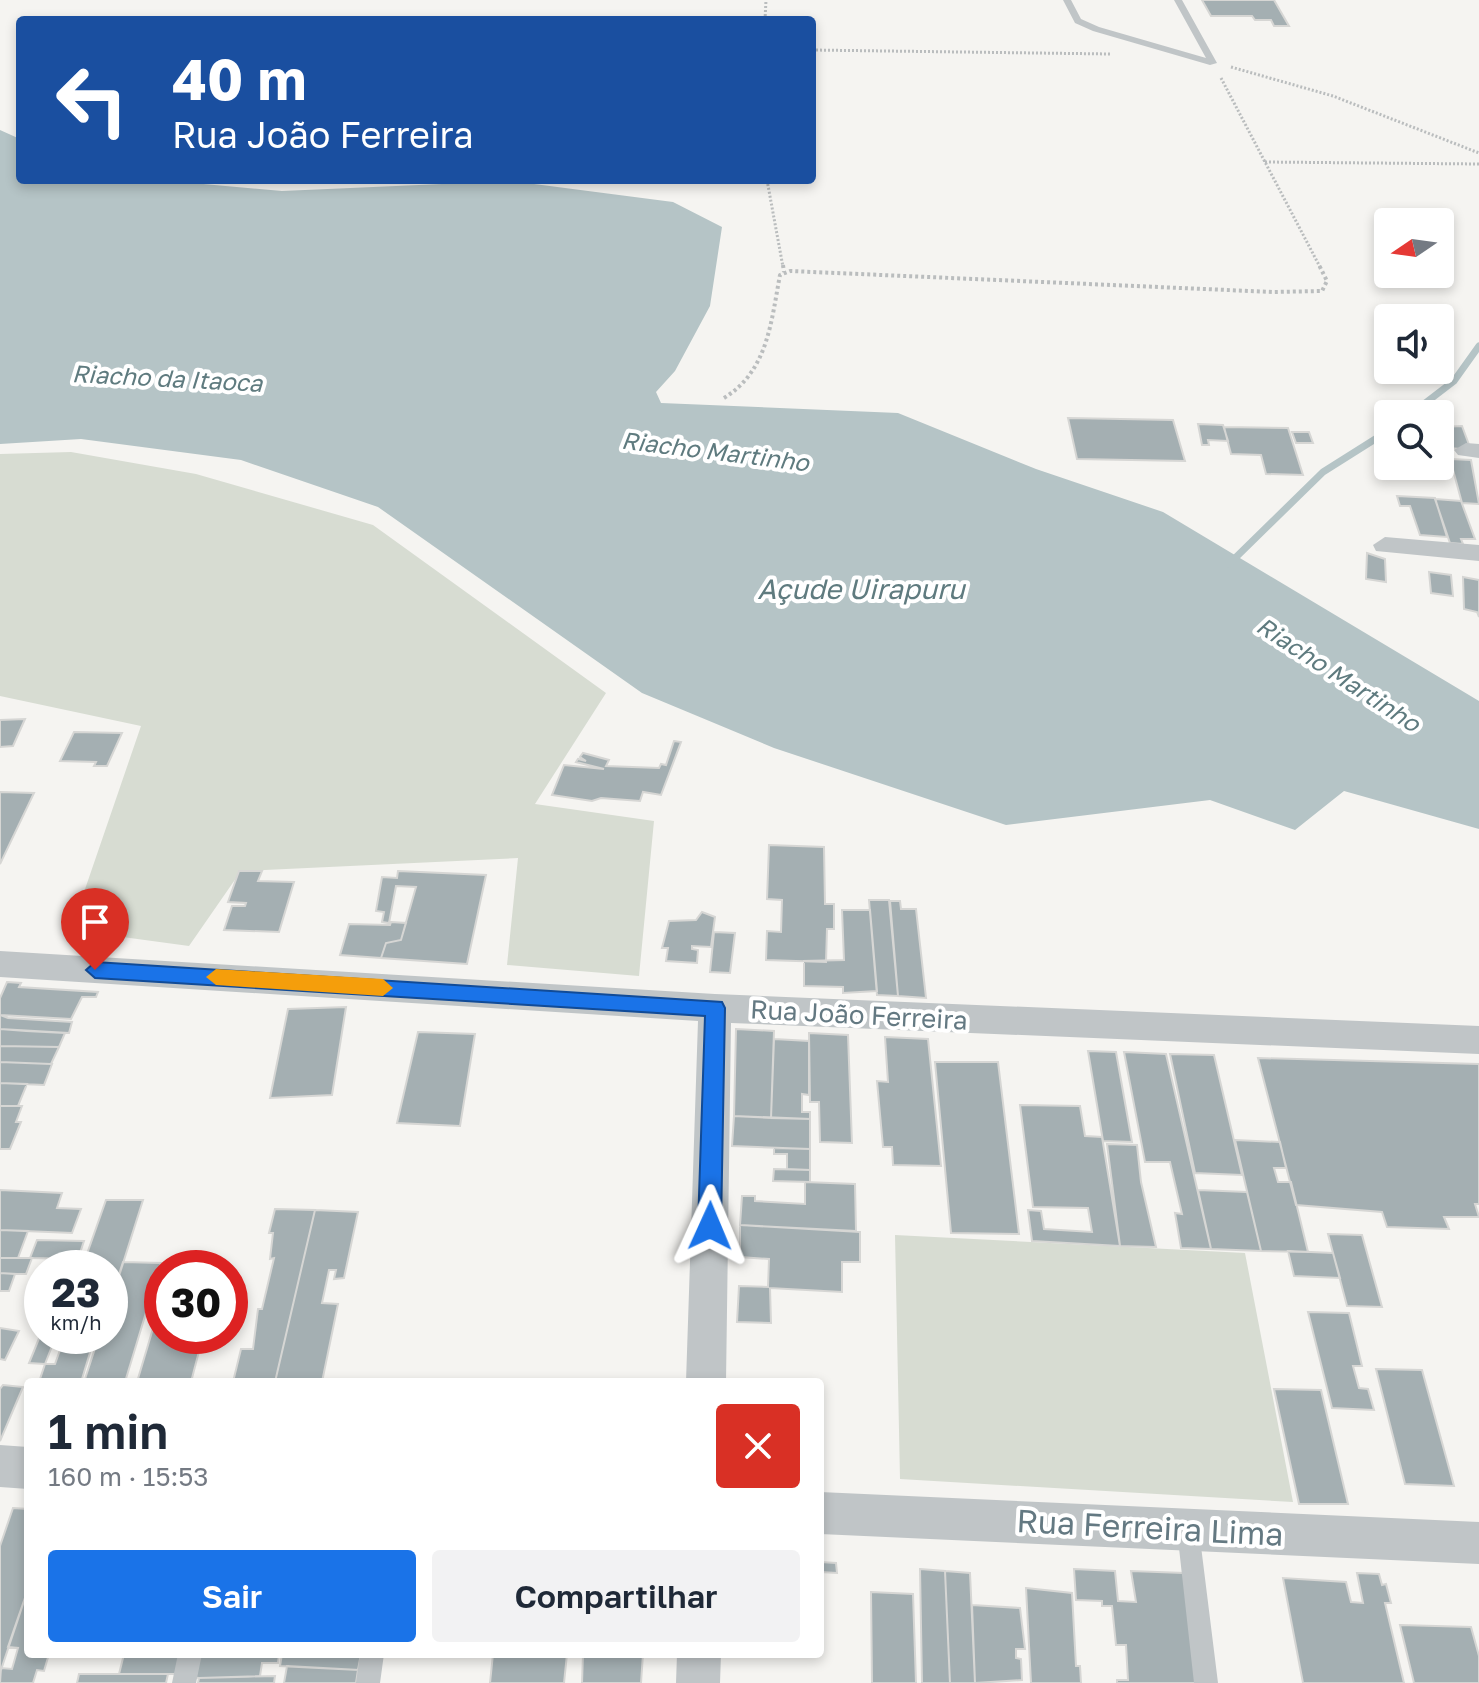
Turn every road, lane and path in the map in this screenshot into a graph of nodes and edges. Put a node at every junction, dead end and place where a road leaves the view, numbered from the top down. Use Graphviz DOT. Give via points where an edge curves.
graph roads {
  1 [pos="1067,0"];
  2 [pos="1178,0"];
  3 [pos="816,50"];
  4 [pos="1119,54"];
  5 [pos="1213,63"];
  6 [pos="1479,153"];
  7 [pos="1265,162"];
  8 [pos="1479,164"];
  9 [pos="768,184"];
  10 [pos="784,272"];
  11 [pos="724,398"];
  12 [pos="1385,545"];
  13 [pos="1479,553"];
  14 [pos="1,966"];
  15 [pos="715,1008"];
  16 [pos="1479,1040"];
  17 [pos="706,1378"];
  18 [pos="0,1466"];
  19 [pos="24,1468"];
  20 [pos="824,1513"];
  21 [pos="1188,1530"];
  22 [pos="1479,1543"];
  23 [pos="189,1658"];
  24 [pos="371,1658"];
  25 [pos="699,1658"];
  26 [pos="184,1683"];
  27 [pos="368,1683"];
  28 [pos="698,1683"];
  29 [pos="1206,1683"];
  1 -- 5 [label="lane" via="1078,21 1090,27"];
  2 -- 5 [label="lane"];
  3 -- 4 [label="path"];
  5 -- 6 [label="path" via="1333,96"];
  5 -- 7 [label="path"];
  7 -- 8 [label="path"];
  7 -- 10 [label="path" via="1327,281 1322,291"];
  9 -- 10 [label="path"];
  10 -- 11 [label="path" via="759,361 740,389"];
  12 -- 13 [label="street"];
  14 -- 15 [label="street, Rua João Ferreira"];
  15 -- 16 [label="street, Rua João Ferreira"];
  15 -- 17 [label="street"];
  18 -- 19 [label="street"];
  20 -- 21 [label="street, Rua Ferreira Lima"];
  21 -- 22 [label="street, Rua Ferreira Lima"];
  21 -- 29 [label="lane"];
  23 -- 26 [label="lane"];
  24 -- 27 [label="lane"];
  25 -- 28 [label="street"];
}
